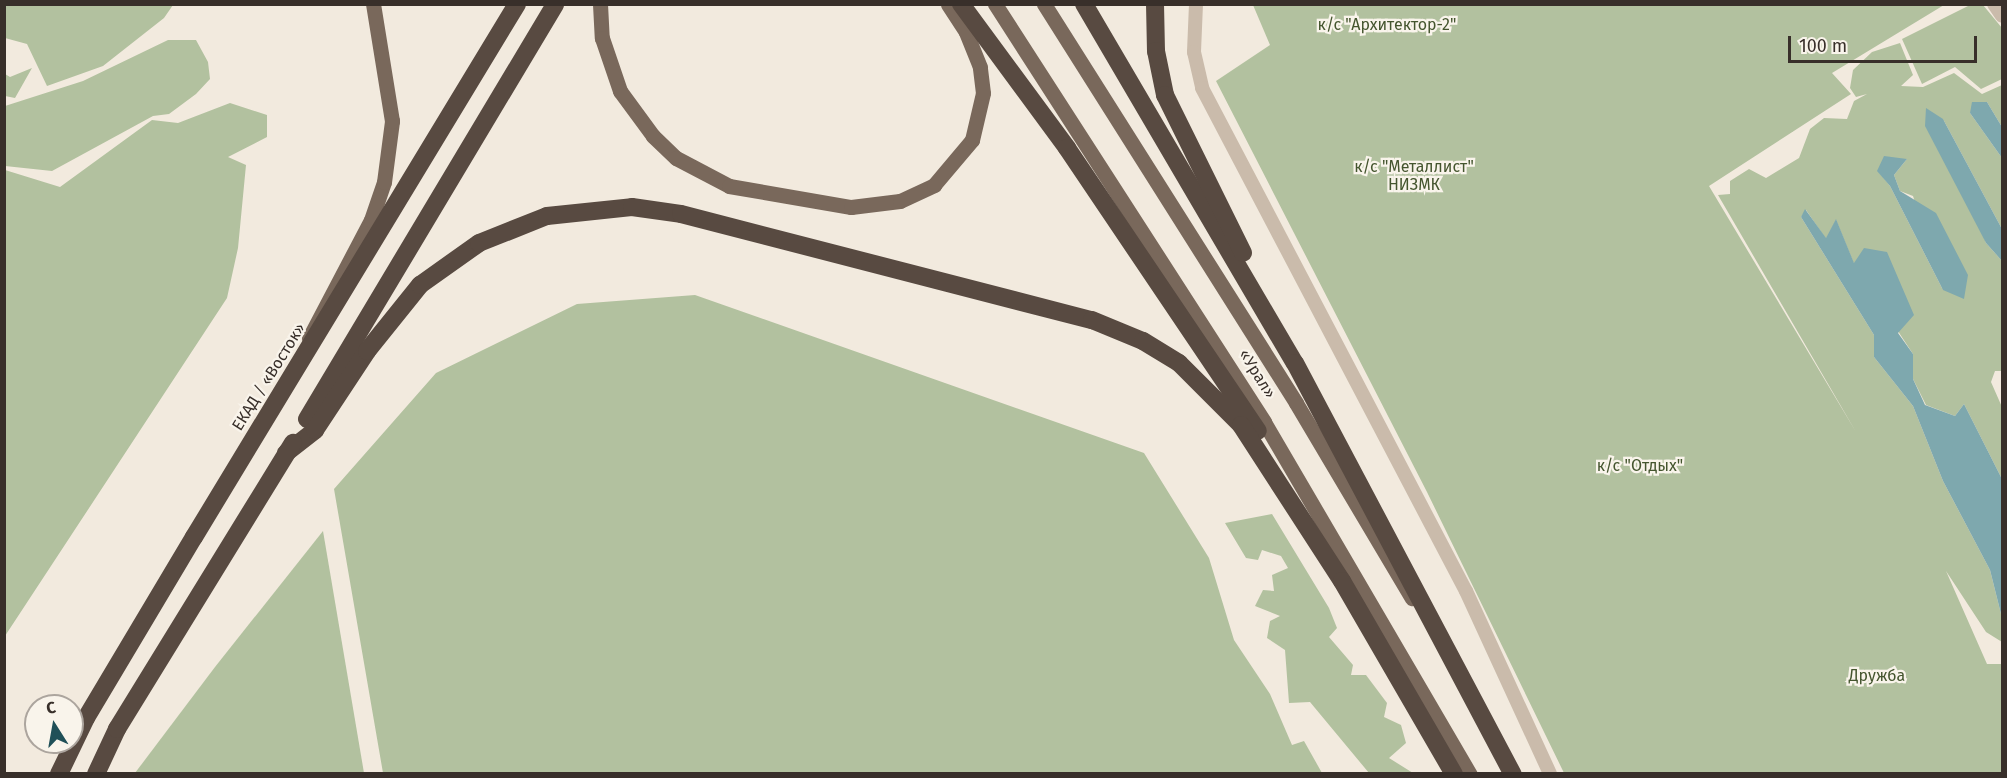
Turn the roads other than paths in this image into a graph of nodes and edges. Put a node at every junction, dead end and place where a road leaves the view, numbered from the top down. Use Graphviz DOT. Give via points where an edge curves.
graph roads {
  1 [pos="373,4"];
  2 [pos="517,4"];
  3 [pos="555,4"];
  4 [pos="600,4"];
  5 [pos="948,4"];
  6 [pos="961,4"];
  7 [pos="995,4"];
  8 [pos="1044,4"];
  9 [pos="1084,4"];
  10 [pos="1155,4"];
  11 [pos="1196,4"];
  12 [pos="1994,4"];
  13 [pos="2002,16"];
  14 [pos="300,363"];
  15 [pos="1295,363"];
  16 [pos="286,453"];
  17 [pos="1342,581"];
  18 [pos="1438,636"];
  19 [pos="59,774"];
  20 [pos="96,774"];
  21 [pos="1454,774"];
  22 [pos="1470,774"];
  23 [pos="1514,774"];
  24 [pos="1550,774"];
  1 -- 14 [label="main road" via="392,121 384,183 371,220 316,317"];
  2 -- 14 [label="highway, ЕКАД / «Восток»"];
  3 -- 16 [label="highway" via="399,272"];
  4 -- 5 [label="main road" via="602,38 620,90 652,136 676,158 729,186 851,207 900,201 934,185 972,140 983,93 980,67 966,32"];
  6 -- 17 [label="highway" via="1067,148 1266,442"];
  7 -- 22 [label="main road, «Урал»" via="1264,422"];
  8 -- 18 [label="main road, «Урал»"];
  9 -- 15 [label="highway"];
  10 -- 15 [label="highway" via="1156,51 1165,95"];
  11 -- 24 [label="street" via="1194,52 1202,88 1466,591"];
  12 -- 13 [label="street"];
  14 -- 19 [label="highway, ЕКАД / «Восток»" via="86,718"];
  15 -- 18 [label="highway" via="1406,568"];
  16 -- 17 [label="highway" via="315,430 406,300 444,266 509,228 547,216 632,207 740,227 1092,320 1143,341 1179,363 1241,425"];
  16 -- 20 [label="highway" via="117,729"];
  17 -- 21 [label="highway"];
  18 -- 23 [label="highway, «Урал»"];
}
